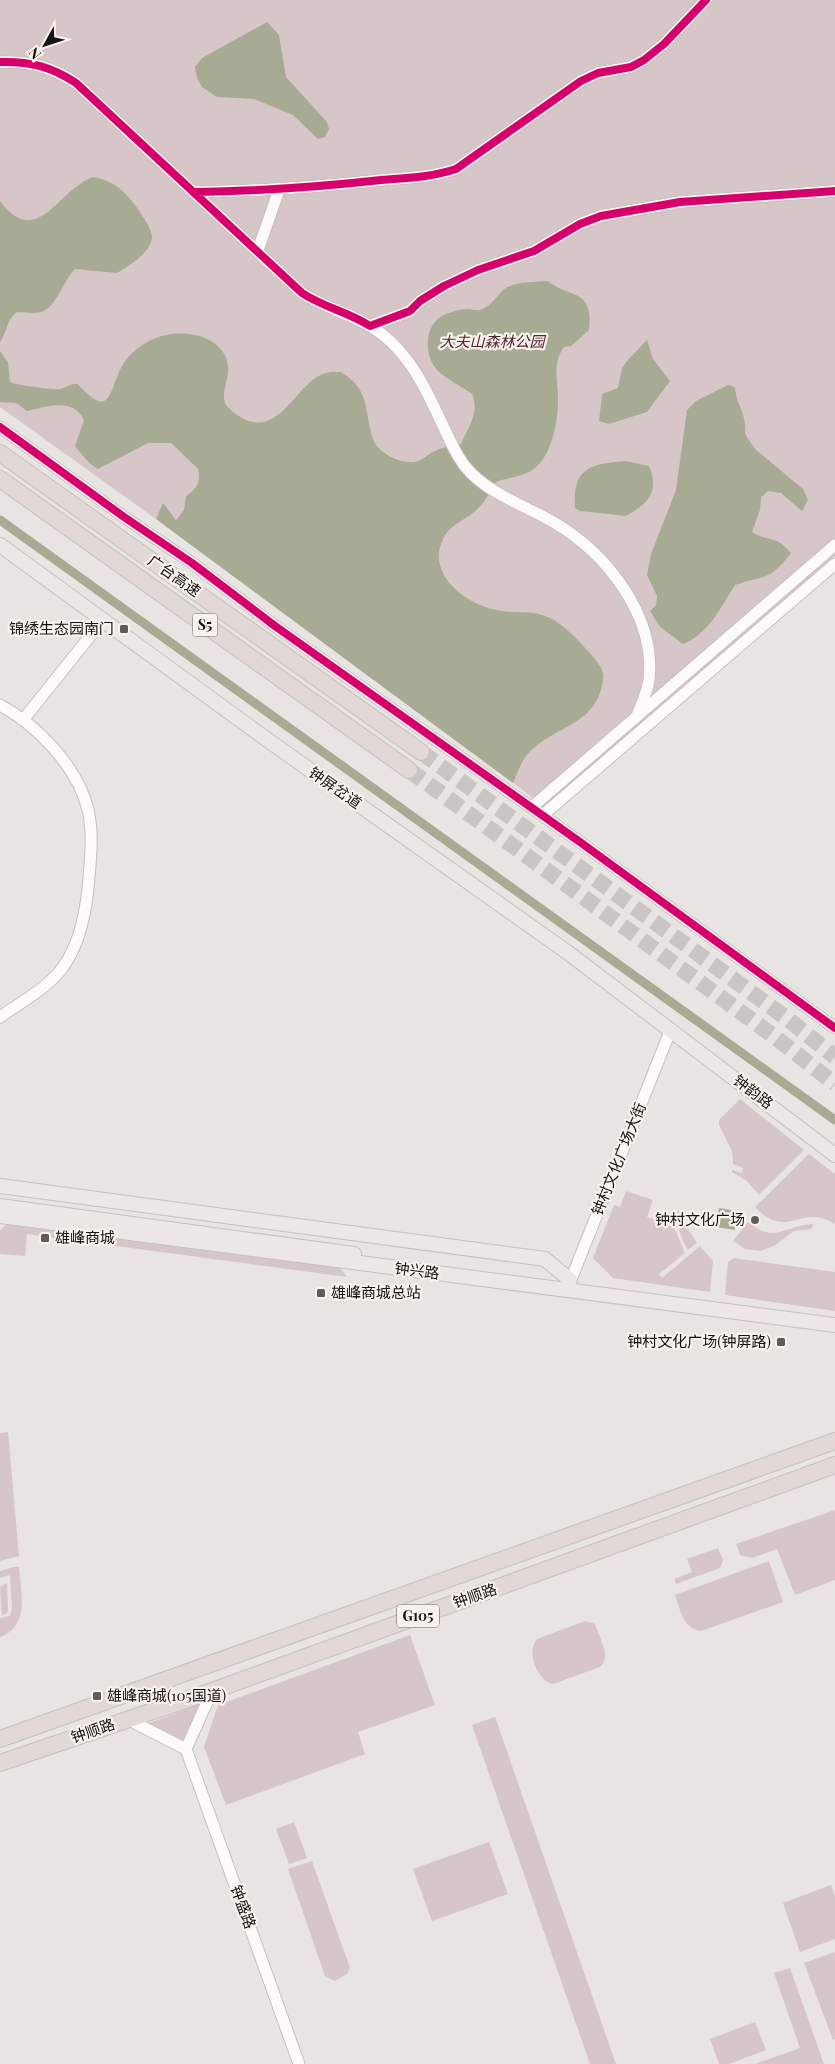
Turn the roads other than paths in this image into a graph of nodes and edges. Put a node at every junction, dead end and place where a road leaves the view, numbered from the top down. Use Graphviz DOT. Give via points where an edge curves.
graph roads {
  1 [pos="706,0"];
  2 [pos="0,62"];
  3 [pos="279,190"];
  4 [pos="835,191"];
  5 [pos="194,192"];
  6 [pos="258,250"];
  7 [pos="370,326"];
  8 [pos="0,427"];
  9 [pos="0,453"];
  10 [pos="0,479"];
  11 [pos="835,545"];
  12 [pos="0,546"];
  13 [pos="835,564"];
  14 [pos="103,620"];
  15 [pos="0,704"];
  16 [pos="637,716"];
  17 [pos="23,720"];
  18 [pos="421,752"];
  19 [pos="410,770"];
  20 [pos="532,807"];
  21 [pos="543,816"];
  22 [pos="0,1017"];
  23 [pos="835,1028"];
  24 [pos="671,1029"];
  25 [pos="835,1156"];
  26 [pos="0,1186"];
  27 [pos="0,1206"];
  28 [pos="0,1216"];
  29 [pos="569,1284"];
  30 [pos="835,1325"];
  31 [pos="835,1441"];
  32 [pos="835,1465"];
  33 [pos="754,1469"];
  34 [pos="761,1493"];
  35 [pos="212,1691"];
  36 [pos="127,1718"];
  37 [pos="0,1739"];
  38 [pos="186,1749"];
  39 [pos="0,1763"];
  40 [pos="299,2064"];
  1 -- 3 [label="street" via="644,60 631,67 598,73 581,81 456,169 440,175"];
  2 -- 5 [label="street" via="40,64 60,72"];
  3 -- 5 [label="street"];
  3 -- 6 [label="street"];
  4 -- 7 [label="street" via="680,202 600,216 534,250 452,282 420,301 410,311"];
  5 -- 6 [label="street"];
  6 -- 7 [label="street" via="302,293"];
  7 -- 16 [label="street" via="406,359 426,390 454,451 471,473 496,492 581,540 623,588 640,623 649,663 649,681"];
  8 -- 20 [label="street"];
  9 -- 18 [label="highway, 广台高速 / S5"];
  10 -- 19 [label="highway, 广台高速 / S5"];
  11 -- 16 [label="street"];
  12 -- 14 [label="main road, 钟屏岔道"];
  13 -- 21 [label="street"];
  14 -- 17 [label="street"];
  14 -- 24 [label="main road, 钟屏岔道"];
  15 -- 17 [label="street"];
  16 -- 20 [label="street"];
  17 -- 22 [label="street" via="48,743 80,790 88,809 90,868 84,918 71,954 47,984"];
  20 -- 21 [label="street"];
  21 -- 23 [label="street"];
  24 -- 25 [label="main road, 钟韵路"];
  24 -- 29 [label="street, 钟村文化广场大街"];
  26 -- 29 [label="main road" via="545,1259"];
  27 -- 29 [label="main road, 钟兴路"];
  28 -- 29 [label="main road, 钟兴路" via="368,1265"];
  29 -- 30 [label="main road, 钟兴路"];
  31 -- 33 [label="highway, 钟顺路 / G105"];
  32 -- 34 [label="highway, 钟顺路 / G105"];
  33 -- 34 [label="highway"];
  33 -- 37 [label="highway, 钟顺路 / G105"];
  34 -- 35 [label="highway, 钟顺路 / G105"];
  35 -- 36 [label="highway, 钟顺路 / G105"];
  35 -- 38 [label="street"];
  36 -- 38 [label="street"];
  36 -- 39 [label="highway, 钟顺路 / G105"];
  38 -- 40 [label="street, 钟盛路"];
}
